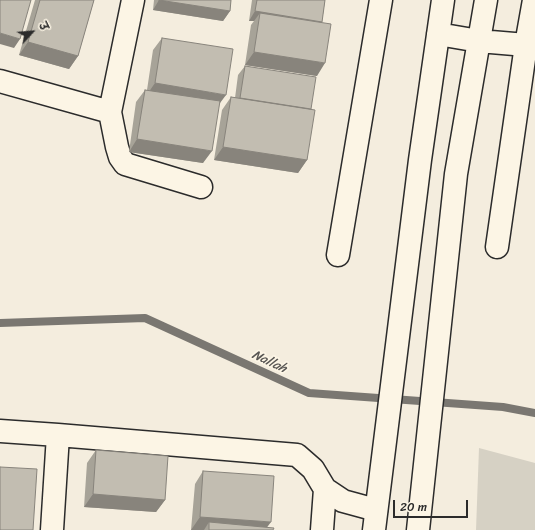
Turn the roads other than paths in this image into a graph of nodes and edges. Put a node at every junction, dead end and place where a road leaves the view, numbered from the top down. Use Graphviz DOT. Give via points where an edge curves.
graph roads {
  1 [pos="133,0"];
  2 [pos="381,0"];
  3 [pos="443,0"];
  4 [pos="486,0"];
  5 [pos="534,0"];
  6 [pos="438,34"];
  7 [pos="479,41"];
  8 [pos="530,46"];
  9 [pos="0,81"];
  10 [pos="110,112"];
  11 [pos="200,187"];
  12 [pos="496,247"];
  13 [pos="338,255"];
  14 [pos="0,431"];
  15 [pos="58,435"];
  16 [pos="325,489"];
  17 [pos="375,520"];
  18 [pos="52,530"];
  19 [pos="322,530"];
  20 [pos="418,530"];
  1 -- 10 [label="street"];
  2 -- 13 [label="street"];
  3 -- 6 [label="street"];
  4 -- 7 [label="street"];
  5 -- 8 [label="street"];
  6 -- 7 [label="street"];
  6 -- 17 [label="street"];
  7 -- 8 [label="street"];
  7 -- 20 [label="street" via="456,174"];
  8 -- 12 [label="street"];
  9 -- 10 [label="street"];
  10 -- 11 [label="street" via="117,147 125,164"];
  14 -- 15 [label="street"];
  15 -- 16 [label="street" via="297,455 313,469"];
  15 -- 18 [label="street"];
  16 -- 17 [label="street"];
  16 -- 19 [label="street"];
}
